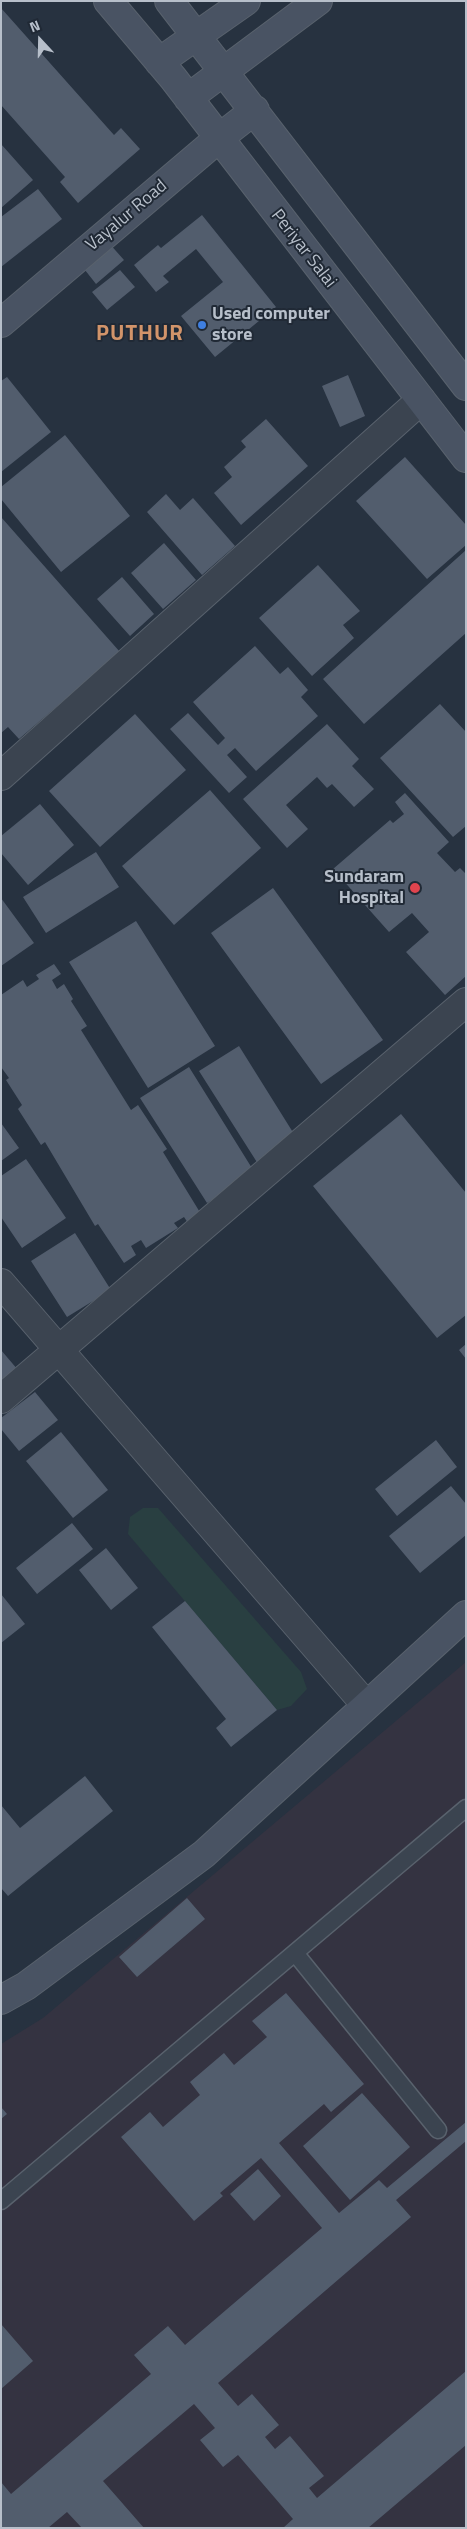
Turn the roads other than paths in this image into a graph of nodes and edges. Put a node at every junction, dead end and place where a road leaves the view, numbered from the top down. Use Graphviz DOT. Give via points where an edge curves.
graph roads {
  1 [pos="108,1"];
  2 [pos="170,1"];
  3 [pos="246,1"];
  4 [pos="318,1"];
  5 [pos="198,36"];
  6 [pos="159,62"];
  7 [pos="224,71"];
  8 [pos="188,98"];
  9 [pos="255,110"];
  10 [pos="219,138"];
  11 [pos="1,323"];
  12 [pos="466,386"];
  13 [pos="420,400"];
  14 [pos="466,458"];
  15 [pos="1,776"];
  16 [pos="466,1002"];
  17 [pos="1,1283"];
  18 [pos="59,1350"];
  19 [pos="1,1399"];
  20 [pos="466,1615"];
  21 [pos="366,1705"];
  22 [pos="466,1808"];
  23 [pos="295,1953"];
  24 [pos="1,2000"];
  25 [pos="438,2130"];
  26 [pos="1,2201"];
  1 -- 6 [label="main road, Periyar Salai"];
  2 -- 5 [label="main road"];
  3 -- 5 [label="main road"];
  4 -- 7 [label="main road"];
  5 -- 6 [label="main road"];
  5 -- 7 [label="main road"];
  6 -- 8 [label="main road, Periyar Salai"];
  7 -- 8 [label="main road"];
  7 -- 9 [label="main road"];
  8 -- 10 [label="main road, Periyar Salai"];
  9 -- 10 [label="main road, Vayalur Road"];
  9 -- 12 [label="main road"];
  10 -- 11 [label="main road, Vayalur Road"];
  10 -- 13 [label="main road, Periyar Salai"];
  13 -- 14 [label="main road, Periyar Salai"];
  13 -- 15 [label="street"];
  16 -- 18 [label="street"];
  17 -- 18 [label="street"];
  18 -- 19 [label="street"];
  18 -- 21 [label="street"];
  20 -- 21 [label="main road"];
  21 -- 24 [label="main road" via="204,1854 26,1986"];
  22 -- 23 [label="lane"];
  23 -- 25 [label="lane"];
  23 -- 26 [label="lane"];
}
